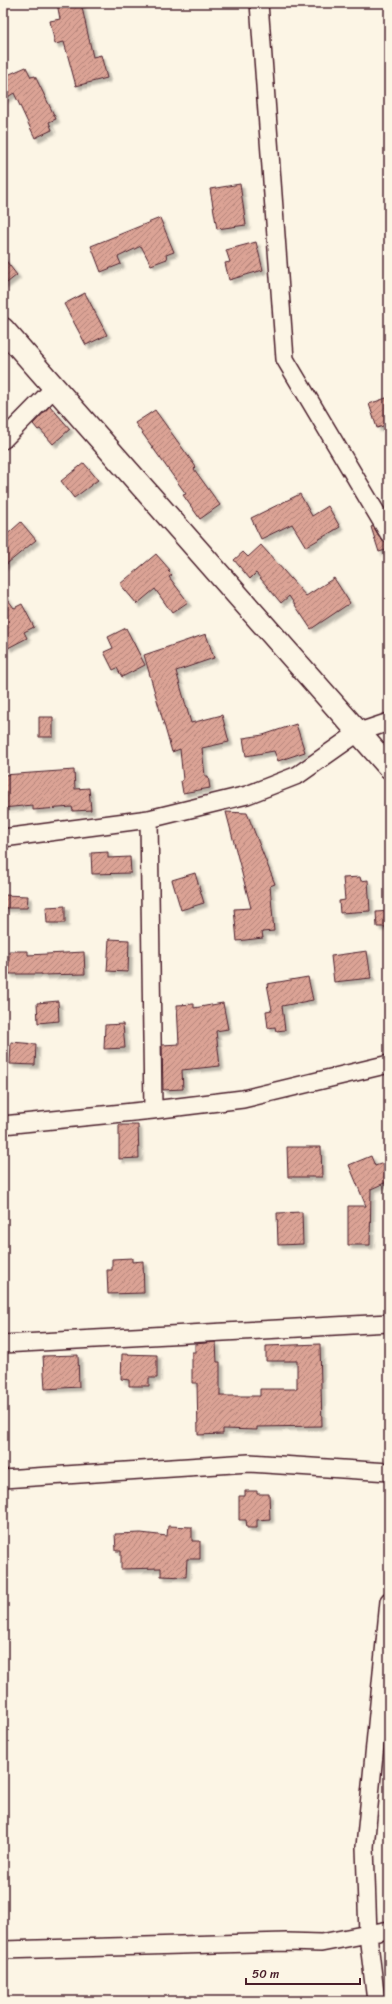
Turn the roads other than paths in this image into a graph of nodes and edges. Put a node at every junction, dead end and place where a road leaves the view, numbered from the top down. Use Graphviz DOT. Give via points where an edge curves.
graph roads {
  1 [pos="259,3"];
  2 [pos="3,329"];
  3 [pos="55,387"];
  4 [pos="3,440"];
  5 [pos="389,534"];
  6 [pos="389,722"];
  7 [pos="359,732"];
  8 [pos="389,767"];
  9 [pos="149,819"];
  10 [pos="3,838"];
  11 [pos="389,1064"];
  12 [pos="153,1110"];
  13 [pos="3,1125"];
  14 [pos="389,1323"];
  15 [pos="3,1344"];
  16 [pos="389,1472"];
  17 [pos="3,1479"];
  18 [pos="389,1601"];
  19 [pos="386,1653"];
  20 [pos="389,1930"];
  21 [pos="368,1935"];
  22 [pos="3,1950"];
  23 [pos="376,2001"];
  1 -- 5 [label="street" via="285,359"];
  2 -- 3 [label="main road"];
  3 -- 4 [label="street"];
  3 -- 7 [label="main road"];
  6 -- 7 [label="street"];
  7 -- 8 [label="main road"];
  7 -- 9 [label="street" via="298,775 247,795"];
  9 -- 10 [label="street"];
  9 -- 12 [label="street"];
  11 -- 12 [label="street" via="243,1099"];
  12 -- 13 [label="street"];
  14 -- 15 [label="street"];
  16 -- 17 [label="street" via="249,1463"];
  18 -- 19 [label="street"];
  19 -- 21 [label="street" via="365,1847"];
  20 -- 21 [label="street"];
  21 -- 22 [label="street" via="321,1943"];
  21 -- 23 [label="street"];
}
